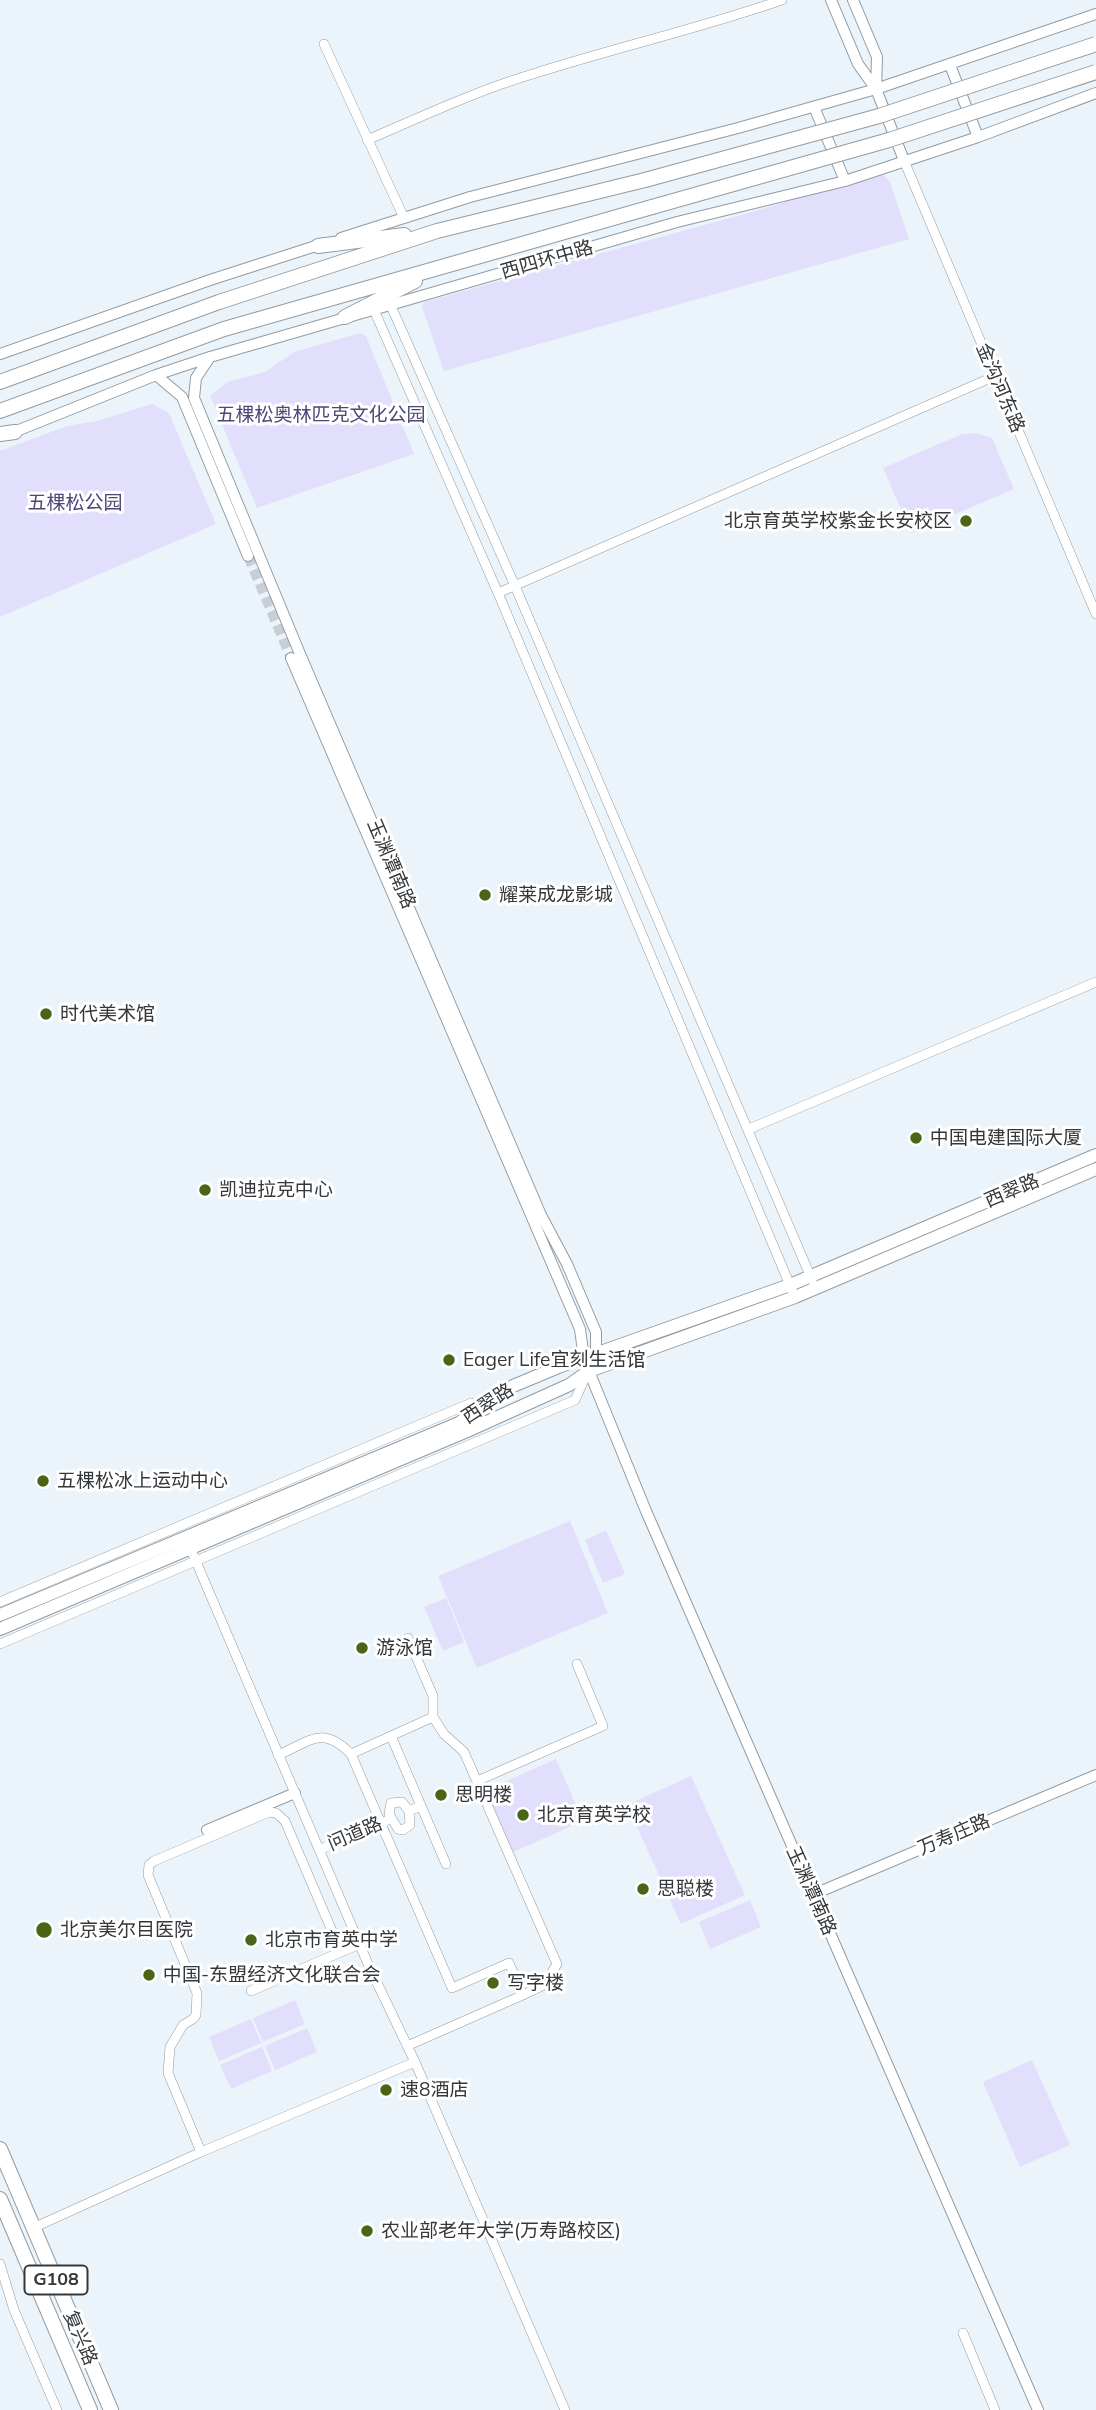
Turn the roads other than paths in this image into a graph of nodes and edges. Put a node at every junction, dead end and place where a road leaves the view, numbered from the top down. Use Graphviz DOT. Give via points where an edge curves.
graph roads {
  1 [pos="782,0"];
  2 [pos="831,0"];
  3 [pos="853,0"];
  4 [pos="1096,14"];
  5 [pos="324,44"];
  6 [pos="1096,44"];
  7 [pos="950,65"];
  8 [pos="1096,72"];
  9 [pos="876,89"];
  10 [pos="1096,93"];
  11 [pos="814,107"];
  12 [pos="978,138"];
  13 [pos="367,140"];
  14 [pos="905,163"];
  15 [pos="845,181"];
  16 [pos="404,218"];
  17 [pos="437,231"];
  18 [pos="318,246"];
  19 [pos="443,266"];
  20 [pos="391,306"];
  21 [pos="374,310"];
  22 [pos="345,317"];
  23 [pos="0,354"];
  24 [pos="210,356"];
  25 [pos="156,375"];
  26 [pos="995,376"];
  27 [pos="0,382"];
  28 [pos="0,411"];
  29 [pos="15,432"];
  30 [pos="0,435"];
  31 [pos="248,556"];
  32 [pos="515,586"];
  33 [pos="498,593"];
  34 [pos="1096,614"];
  35 [pos="291,658"];
  36 [pos="1096,982"];
  37 [pos="749,1129"];
  38 [pos="1096,1156"];
  39 [pos="1096,1169"];
  40 [pos="813,1282"];
  41 [pos="793,1291"];
  42 [pos="590,1362"];
  43 [pos="485,1405"];
  44 [pos="190,1549"];
  45 [pos="0,1602"];
  46 [pos="0,1615"];
  47 [pos="0,1629"];
  48 [pos="408,1638"];
  49 [pos="0,1644"];
  50 [pos="577,1664"];
  51 [pos="433,1717"];
  52 [pos="391,1736"];
  53 [pos="351,1754"];
  54 [pos="278,1755"];
  55 [pos="1096,1775"];
  56 [pos="477,1781"];
  57 [pos="295,1793"];
  58 [pos="421,1806"];
  59 [pos="409,1811"];
  60 [pos="391,1819"];
  61 [pos="381,1823"];
  62 [pos="207,1830"];
  63 [pos="319,1850"];
  64 [pos="446,1864"];
  65 [pos="813,1895"];
  66 [pos="360,1944"];
  67 [pos="341,1952"];
  68 [pos="251,1991"];
  69 [pos="523,1995"];
  70 [pos="407,2046"];
  71 [pos="415,2062"];
  72 [pos="0,2149"];
  73 [pos="201,2152"];
  74 [pos="0,2199"];
  75 [pos="33,2228"];
  76 [pos="0,2264"];
  77 [pos="963,2333"];
  78 [pos="57,2410"];
  79 [pos="89,2410"];
  80 [pos="111,2410"];
  81 [pos="565,2410"];
  82 [pos="995,2410"];
  83 [pos="1038,2410"];
  1 -- 13 [label="street" via="536,73"];
  2 -- 9 [label="street" via="858,64"];
  3 -- 9 [label="street" via="877,57"];
  4 -- 7 [label="street"];
  5 -- 13 [label="street"];
  6 -- 17 [label="highway, bridge" via="879,116"];
  7 -- 9 [label="street"];
  7 -- 12 [label="street"];
  8 -- 19 [label="highway, 西四环中路, bridge" via="889,140"];
  9 -- 11 [label="street"];
  9 -- 14 [label="street"];
  10 -- 12 [label="street, 西四环中路"];
  11 -- 15 [label="street"];
  11 -- 16 [label="street"];
  12 -- 14 [label="street, 西四环中路"];
  13 -- 16 [label="street"];
  14 -- 15 [label="street, 西四环中路"];
  14 -- 26 [label="street, 金沟河东路"];
  15 -- 20 [label="street, 西四环中路" via="677,222"];
  16 -- 18 [label="street"];
  17 -- 18 [label="highway"];
  17 -- 27 [label="highway" via="219,302"];
  18 -- 23 [label="street"];
  19 -- 22 [label="highway"];
  19 -- 28 [label="highway, 西四环中路" via="224,329"];
  20 -- 21 [label="street, 西四环中路"];
  20 -- 32 [label="street"];
  21 -- 22 [label="street, 西四环中路"];
  21 -- 33 [label="street"];
  22 -- 24 [label="street, 西四环中路"];
  24 -- 25 [label="street, 西四环中路"];
  24 -- 42 [label="street, 玉渊潭南路" via="196,378 194,398 541,1214 596,1332"];
  25 -- 29 [label="street, 西四环中路"];
  25 -- 31 [label="street" via="182,397"];
  26 -- 32 [label="street"];
  26 -- 34 [label="street, 金沟河东路"];
  29 -- 30 [label="highway"];
  32 -- 33 [label="street"];
  32 -- 37 [label="street"];
  33 -- 41 [label="street"];
  35 -- 42 [label="street, 玉渊潭南路" via="580,1329"];
  36 -- 37 [label="street"];
  37 -- 40 [label="street"];
  38 -- 40 [label="main road, 西翠路"];
  39 -- 40 [label="main road, 西翠路"];
  40 -- 41 [label="main road, 西翠路"];
  41 -- 42 [label="main road, 西翠路"];
  42 -- 43 [label="main road, 西翠路" via="561,1366 513,1386"];
  42 -- 44 [label="main road, 西翠路" via="569,1385"];
  42 -- 65 [label="street, 玉渊潭南路" via="652,1524"];
  43 -- 44 [label="main road, 西翠路" via="459,1423"];
  43 -- 45 [label="street" via="471,1403"];
  44 -- 46 [label="main road, 西翠路"];
  44 -- 47 [label="main road, 西翠路"];
  44 -- 49 [label="street"];
  44 -- 54 [label="street"];
  48 -- 51 [label="street" via="433,1696"];
  50 -- 56 [label="street" via="603,1726"];
  51 -- 52 [label="street"];
  51 -- 56 [label="street" via="464,1752"];
  52 -- 53 [label="street"];
  52 -- 58 [label="street"];
  53 -- 54 [label="street" via="336,1739 322,1736"];
  53 -- 61 [label="street"];
  54 -- 57 [label="street"];
  55 -- 65 [label="street, 万寿庄路"];
  56 -- 69 [label="street" via="557,1964 544,1985"];
  57 -- 62 [label="street"];
  57 -- 63 [label="street"];
  58 -- 59 [label="street"];
  58 -- 64 [label="street"];
  59 -- 60 [label="street" via="402,1802 394,1801 389,1808"];
  59 -- 60 [label="street" via="411,1822 405,1829 398,1829"];
  60 -- 61 [label="street, 问道路"];
  61 -- 63 [label="street, 问道路"];
  61 -- 69 [label="street" via="452,1988 509,1963"];
  63 -- 66 [label="street"];
  65 -- 83 [label="street, 玉渊潭南路"];
  66 -- 67 [label="street"];
  66 -- 70 [label="street"];
  67 -- 68 [label="street"];
  67 -- 73 [label="street" via="285,1821 276,1813 269,1812 149,1866 148,1875 197,1993 195,2015 170,2047 168,2073"];
  69 -- 70 [label="street"];
  70 -- 71 [label="street"];
  71 -- 73 [label="street"];
  71 -- 81 [label="street"];
  72 -- 75 [label="highway, 复兴路 / G108"];
  73 -- 75 [label="street"];
  74 -- 79 [label="highway, 复兴路 / G108"];
  75 -- 80 [label="highway, 复兴路 / G108"];
  76 -- 78 [label="street" via="14,2310"];
  77 -- 82 [label="street"];
}
